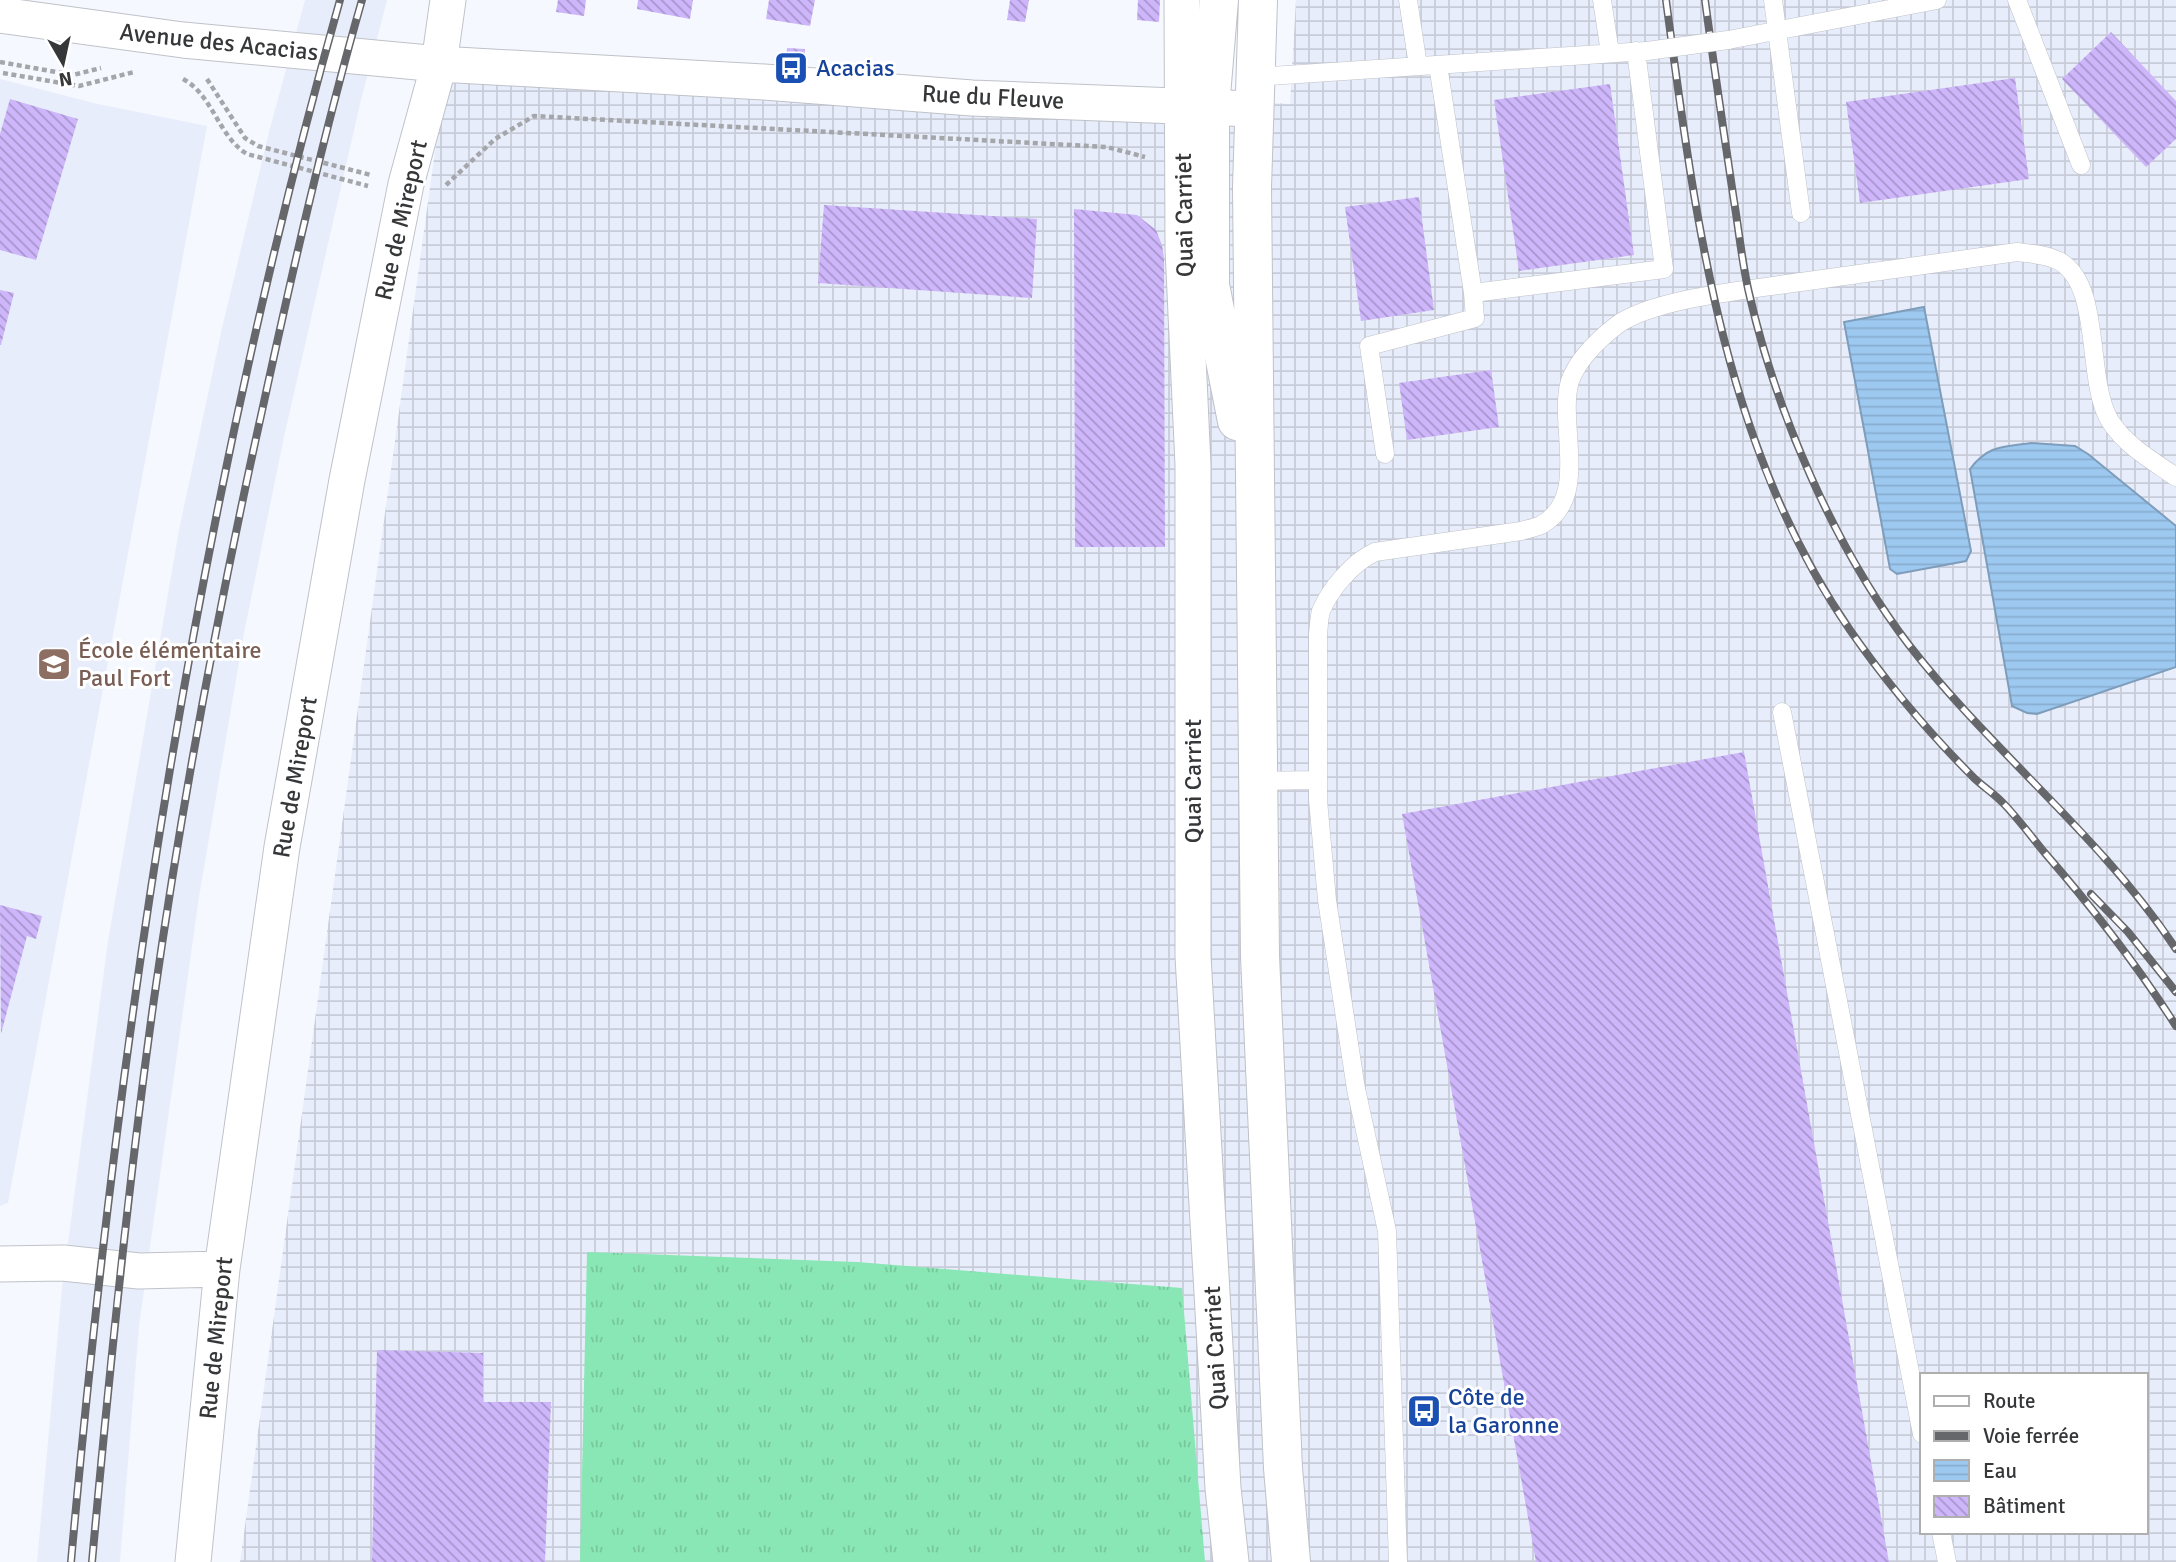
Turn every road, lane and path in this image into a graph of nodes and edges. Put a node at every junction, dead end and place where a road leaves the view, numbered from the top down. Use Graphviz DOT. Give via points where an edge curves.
graph roads {
  1 [pos="449,0"];
  2 [pos="1182,0"];
  3 [pos="1219,0"];
  4 [pos="1258,0"];
  5 [pos="1408,0"];
  6 [pos="1602,0"];
  7 [pos="1773,0"];
  8 [pos="1937,0"];
  9 [pos="2017,0"];
  10 [pos="0,15"];
  11 [pos="1777,31"];
  12 [pos="1642,51"];
  13 [pos="1610,53"];
  14 [pos="0,62"];
  15 [pos="439,64"];
  16 [pos="1438,65"];
  17 [pos="109,66"];
  18 [pos="1418,66"];
  19 [pos="142,70"];
  20 [pos="197,71"];
  21 [pos="3,73"];
  22 [pos="174,74"];
  23 [pos="1254,93"];
  24 [pos="1196,106"];
  25 [pos="1184,160"];
  26 [pos="2081,165"];
  27 [pos="391,188"];
  28 [pos="1801,213"];
  29 [pos="1473,293"];
  30 [pos="1385,454"];
  31 [pos="2176,477"];
  32 [pos="1255,513"];
  33 [pos="1782,712"];
  34 [pos="1318,780"];
  35 [pos="1258,781"];
  36 [pos="0,1264"];
  37 [pos="222,1269"];
  38 [pos="1920,1424"];
  39 [pos="1941,1534"];
  40 [pos="193,1562"];
  41 [pos="1231,1562"];
  42 [pos="1291,1562"];
  43 [pos="1398,1562"];
  44 [pos="1947,1562"];
  1 -- 15 [label="street, Rue de Mireport"];
  2 -- 24 [label="street, Quai Carriet"];
  3 -- 24 [label="main road, Quai Carriet"];
  4 -- 23 [label="main road, Quai Carriet"];
  5 -- 18 [label="lane"];
  6 -- 13 [label="lane"];
  7 -- 11 [label="lane"];
  8 -- 11 [label="lane"];
  9 -- 26 [label="lane"];
  10 -- 15 [label="street, Avenue des Acacias" via="183,40"];
  11 -- 12 [label="lane, bridge"];
  11 -- 28 [label="lane"];
  12 -- 13 [label="lane"];
  12 -- 29 [label="lane" via="1664,269"];
  13 -- 16 [label="lane"];
  14 -- 17 [label="path" via="73,75"];
  15 -- 24 [label="street, Rue du Fleuve" via="972,98"];
  15 -- 27 [label="street, Rue de Mireport"];
  16 -- 18 [label="lane"];
  16 -- 29 [label="lane"];
  18 -- 23 [label="lane"];
  19 -- 21 [label="path" via="79,86"];
  20 -- 27 [label="path" via="245,138 258,146"];
  22 -- 27 [label="path" via="195,85 232,142 247,154"];
  23 -- 24 [label="street, Rue du Fleuve"];
  23 -- 32 [label="main road, Quai Carriet"];
  24 -- 25 [label="street, Quai Carriet"];
  24 -- 32 [label="main road, Quai Carriet" via="1210,285"];
  25 -- 27 [label="path" via="1159,162 1107,147 534,116 495,139 437,191"];
  25 -- 41 [label="street, Quai Carriet" via="1183,249 1193,464 1193,956"];
  27 -- 37 [label="street, Rue de Mireport" via="347,480 282,847"];
  29 -- 30 [label="lane" via="1475,318 1369,346"];
  31 -- 34 [label="lane" via="2130,445 2110,421 2099,388 2085,297 2073,274 2045,255 2017,252 1748,290 1639,312 1608,334 1575,369 1566,409 1569,480 1555,514 1541,525 1521,531 1375,552 1362,558 1329,596 1320,613 1318,634"];
  32 -- 35 [label="main road, Quai Carriet"];
  33 -- 38 [label="lane"];
  34 -- 35 [label="lane"];
  34 -- 43 [label="lane" via="1335,954 1356,1089 1387,1231"];
  35 -- 42 [label="main road, Quai Carriet" via="1261,970"];
  36 -- 37 [label="street" via="63,1263 139,1271"];
  37 -- 40 [label="street, Rue de Mireport"];
  39 -- 44 [label="lane"];
}
